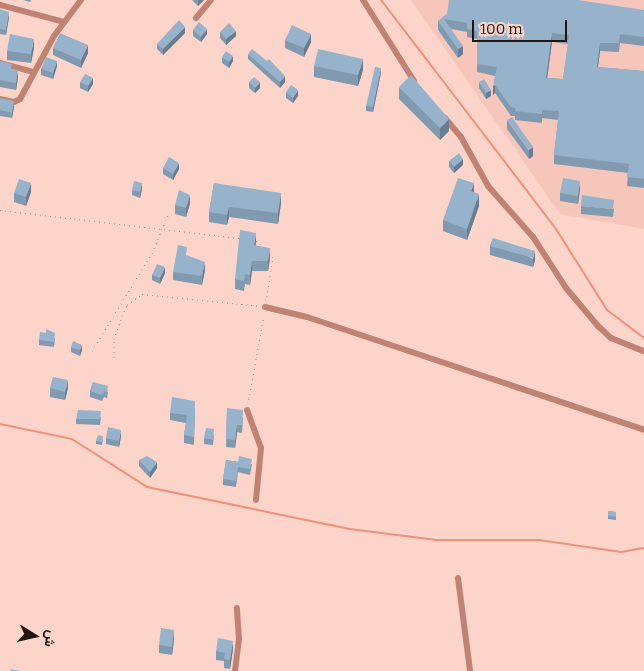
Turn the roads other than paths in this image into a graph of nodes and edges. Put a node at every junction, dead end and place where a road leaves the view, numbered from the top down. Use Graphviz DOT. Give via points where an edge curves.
graph roads {
  1 [pos="81,0"];
  2 [pos="211,0"];
  3 [pos="363,0"];
  4 [pos="0,5"];
  5 [pos="196,18"];
  6 [pos="64,22"];
  7 [pos="0,63"];
  8 [pos="34,72"];
  9 [pos="421,90"];
  10 [pos="0,99"];
  11 [pos="436,109"];
  12 [pos="266,307"];
  13 [pos="644,351"];
  14 [pos="247,410"];
  15 [pos="644,430"];
  16 [pos="256,500"];
  17 [pos="458,578"];
  18 [pos="237,608"];
  19 [pos="235,671"];
  20 [pos="470,671"];
  1 -- 6 [label="street"];
  2 -- 5 [label="street"];
  3 -- 9 [label="street"];
  4 -- 6 [label="street"];
  6 -- 8 [label="street"];
  7 -- 8 [label="street"];
  8 -- 10 [label="street" via="18,101"];
  11 -- 13 [label="street" via="461,137 494,195 529,233 566,288 598,326 611,338"];
  12 -- 15 [label="street" via="307,317"];
  14 -- 16 [label="street" via="261,448"];
  17 -- 20 [label="street"];
  18 -- 19 [label="street" via="239,639"];
}
